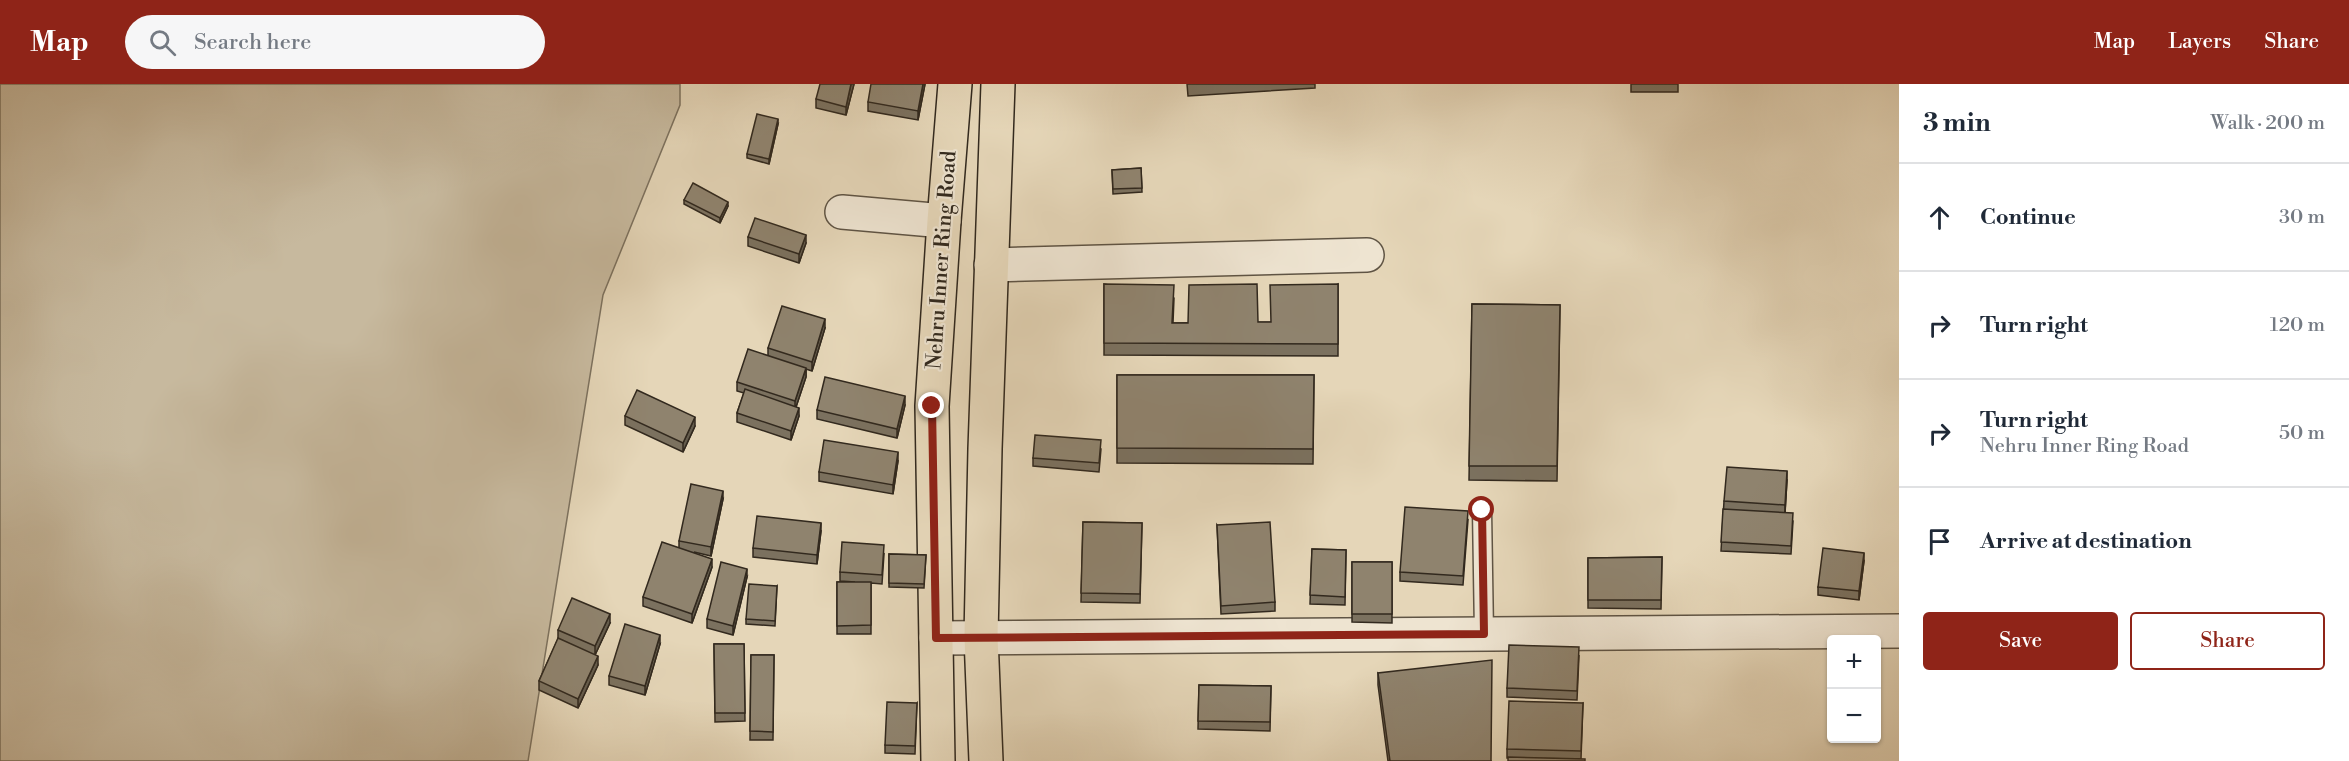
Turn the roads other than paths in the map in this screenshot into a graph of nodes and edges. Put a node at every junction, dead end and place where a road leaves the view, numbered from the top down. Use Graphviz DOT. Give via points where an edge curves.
graph roads {
  1 [pos="955,84"];
  2 [pos="998,84"];
  3 [pos="842,212"];
  4 [pos="944,221"];
  5 [pos="1368,255"];
  6 [pos="991,265"];
  7 [pos="1482,510"];
  8 [pos="1899,631"];
  9 [pos="1484,634"];
  10 [pos="981,637"];
  11 [pos="936,638"];
  12 [pos="938,761"];
  13 [pos="986,761"];
  1 -- 4 [label="main road, Nehru Inner Ring Road"];
  2 -- 6 [label="main road"];
  3 -- 4 [label="street"];
  4 -- 11 [label="main road, Nehru Inner Ring Road" via="932,406"];
  5 -- 6 [label="street"];
  6 -- 10 [label="main road"];
  7 -- 9 [label="lane"];
  8 -- 9 [label="street"];
  9 -- 10 [label="street"];
  10 -- 11 [label="street"];
  10 -- 13 [label="main road"];
  11 -- 12 [label="main road, Nehru Inner Ring Road"];
}
